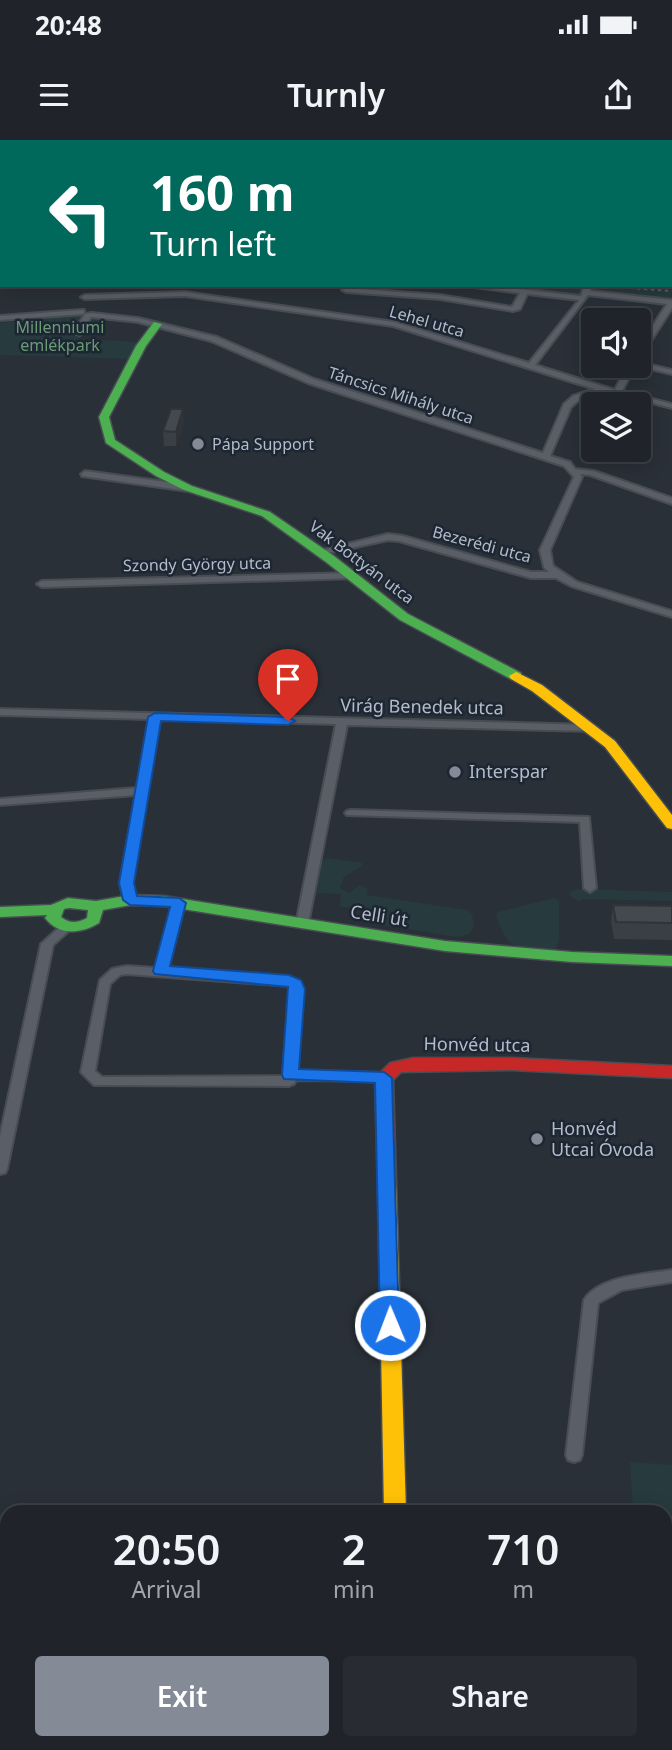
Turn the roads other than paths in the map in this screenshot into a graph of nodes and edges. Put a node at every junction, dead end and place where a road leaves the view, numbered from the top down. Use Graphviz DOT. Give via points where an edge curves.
graph roads {
  1 [pos="87,287"];
  2 [pos="480,287"];
  3 [pos="346,290"];
  4 [pos="524,292"];
  5 [pos="586,292"];
  6 [pos="85,297"];
  7 [pos="672,302"];
  8 [pos="88,313"];
  9 [pos="0,318"];
  10 [pos="157,324"];
  11 [pos="77,333"];
  12 [pos="651,334"];
  13 [pos="531,366"];
  14 [pos="651,367"];
  15 [pos="672,372"];
  16 [pos="625,378"];
  17 [pos="603,389"];
  18 [pos="618,392"];
  19 [pos="651,401"];
  20 [pos="672,406"];
  21 [pos="545,456"];
  22 [pos="576,471"];
  23 [pos="85,474"];
  24 [pos="188,488"];
  25 [pos="672,501"];
  26 [pos="322,553"];
  27 [pos="558,575"];
  28 [pos="352,576"];
  29 [pos="42,584"];
  30 [pos="672,614"];
  31 [pos="0,712"];
  32 [pos="155,717"];
  33 [pos="342,723"];
  34 [pos="592,728"];
  35 [pos="142,791"];
  36 [pos="0,802"];
  37 [pos="351,813"];
  38 [pos="672,825"];
  39 [pos="590,888"];
  40 [pos="130,900"];
  41 [pos="179,903"];
  42 [pos="93,906"];
  43 [pos="55,910"];
  44 [pos="0,912"];
  45 [pos="302,924"];
  46 [pos="65,928"];
  47 [pos="669,963"];
  48 [pos="161,971"];
  49 [pos="672,1072"];
  50 [pos="290,1075"];
  51 [pos="384,1078"];
  52 [pos="0,1169"];
  53 [pos="672,1276"];
  54 [pos="574,1455"];
  55 [pos="396,1505"];
  1 -- 6 [label="street"];
  2 -- 4 [label="street"];
  3 -- 4 [label="street" via="440,297 513,309"];
  4 -- 5 [label="street"];
  5 -- 7 [label="street"];
  5 -- 13 [label="street"];
  6 -- 8 [label="street"];
  6 -- 13 [label="street, Lehel utca" via="167,293 307,309 394,324"];
  7 -- 12 [label="street"];
  8 -- 9 [label="street, Táncsics Mihály utca"];
  8 -- 10 [label="street, Táncsics Mihály utca"];
  8 -- 11 [label="street"];
  10 -- 21 [label="street, Táncsics Mihály utca" via="214,339 311,381"];
  10 -- 24 [label="street, Vak Bottyán utca" via="104,417 106,432 110,442"];
  13 -- 17 [label="street, Lehel utca"];
  14 -- 15 [label="street"];
  16 -- 18 [label="street"];
  17 -- 18 [label="street, Lehel utca"];
  17 -- 21 [label="street" via="570,402"];
  19 -- 20 [label="street, Lehel utca"];
  21 -- 22 [label="street, Táncsics Mihály utca"];
  22 -- 25 [label="street, Táncsics Mihály utca"];
  22 -- 27 [label="street" via="578,477 544,550 549,568"];
  23 -- 24 [label="street"];
  24 -- 26 [label="street, Vak Bottyán utca" via="265,514"];
  26 -- 27 [label="street, Bezerédi utca" via="400,538 531,575"];
  26 -- 28 [label="street, Vak Bottyán utca"];
  27 -- 30 [label="street, Bezerédi utca"];
  28 -- 29 [label="street, Szondy György utca"];
  28 -- 34 [label="street, Vak Bottyán utca" via="404,617 515,674"];
  31 -- 32 [label="street, Virág Benedek utca"];
  32 -- 33 [label="street, Virág Benedek utca"];
  32 -- 35 [label="street"];
  33 -- 34 [label="street, Virág Benedek utca"];
  33 -- 45 [label="street"];
  34 -- 38 [label="street, Vak Bottyán utca" via="610,744"];
  35 -- 36 [label="street"];
  35 -- 40 [label="street" via="126,883"];
  37 -- 39 [label="street" via="585,819"];
  40 -- 41 [label="street, Celli út"];
  40 -- 42 [label="street, Celli út"];
  41 -- 45 [label="street, Celli út"];
  41 -- 48 [label="street"];
  42 -- 43 [label="street, Celli út" via="73,901"];
  42 -- 46 [label="street" via="94,920"];
  43 -- 44 [label="street, Celli út"];
  43 -- 46 [label="street" via="55,922"];
  45 -- 47 [label="street, Celli út" via="445,946"];
  46 -- 52 [label="street" via="47,944"];
  48 -- 50 [label="street" via="295,984"];
  48 -- 50 [label="street" via="127,970 108,976 88,1072 92,1077 99,1082 289,1081"];
  49 -- 51 [label="street, Honvéd utca" via="512,1063 413,1064 396,1067"];
  50 -- 51 [label="street"];
  51 -- 55 [label="street"];
  53 -- 54 [label="street" via="626,1282 604,1289 590,1300"];
}
